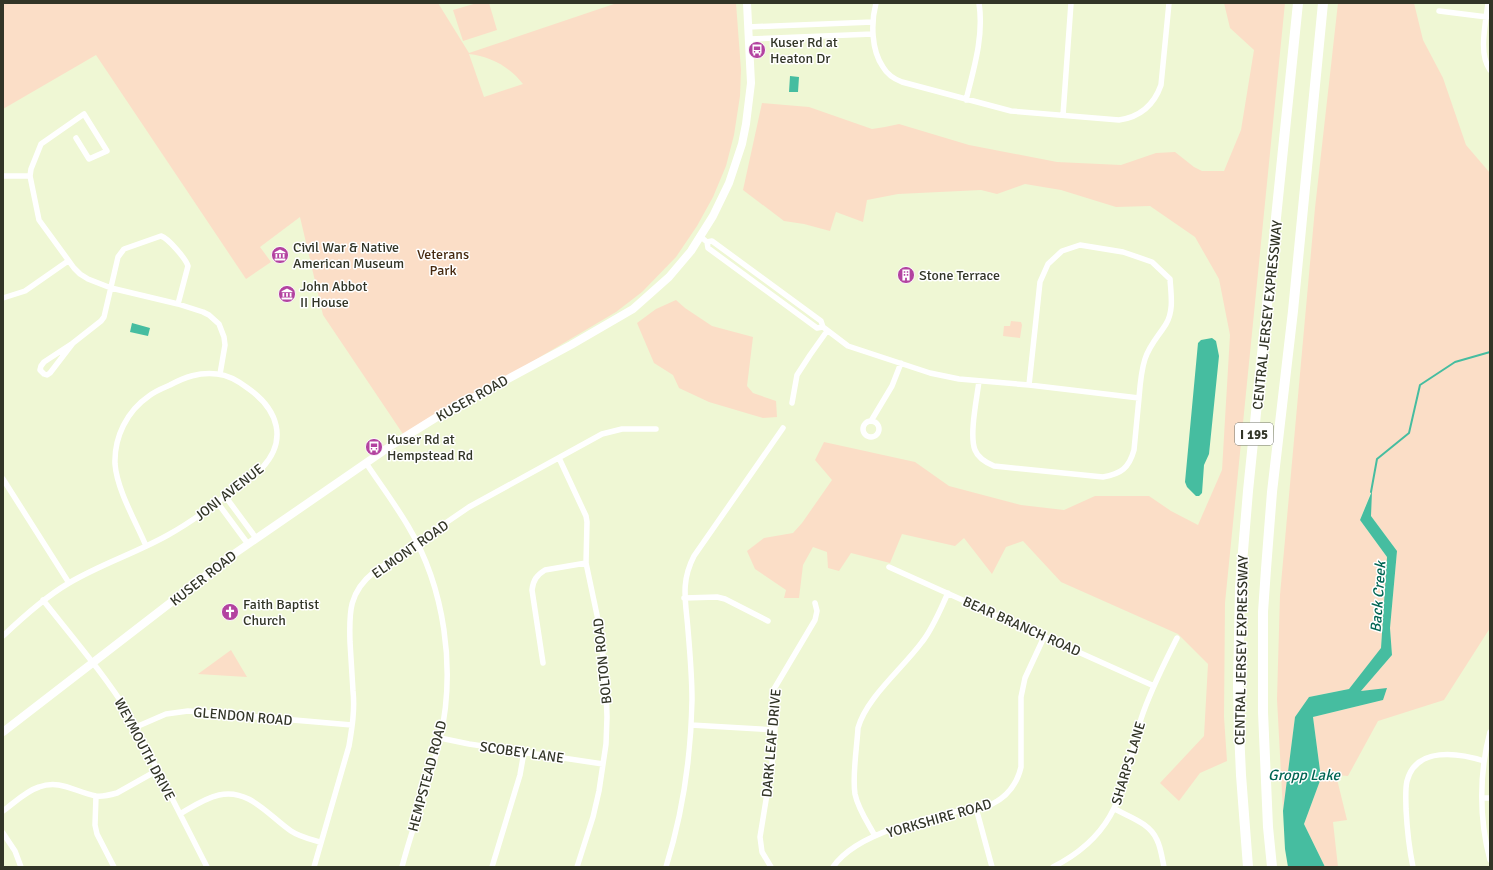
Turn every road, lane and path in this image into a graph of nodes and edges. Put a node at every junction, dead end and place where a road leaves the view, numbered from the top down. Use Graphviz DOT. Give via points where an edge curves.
graph roads {
  1 [pos="747,3"];
  2 [pos="876,3"];
  3 [pos="979,3"];
  4 [pos="1071,3"];
  5 [pos="1169,3"];
  6 [pos="1298,3"];
  7 [pos="1323,3"];
  8 [pos="1488,3"];
  9 [pos="1439,12"];
  10 [pos="1487,16"];
  11 [pos="873,22"];
  12 [pos="1488,25"];
  13 [pos="748,27"];
  14 [pos="873,34"];
  15 [pos="749,39"];
  16 [pos="1490,70"];
  17 [pos="966,100"];
  18 [pos="1063,115"];
  19 [pos="76,138"];
  20 [pos="3,176"];
  21 [pos="30,176"];
  22 [pos="704,239"];
  23 [pos="68,260"];
  24 [pos="768,282"];
  25 [pos="111,288"];
  26 [pos="763,288"];
  27 [pos="3,298"];
  28 [pos="178,304"];
  29 [pos="825,329"];
  30 [pos="73,343"];
  31 [pos="901,363"];
  32 [pos="220,374"];
  33 [pos="979,381"];
  34 [pos="1029,385"];
  35 [pos="1139,398"];
  36 [pos="792,403"];
  37 [pos="871,421"];
  38 [pos="784,428"];
  39 [pos="656,429"];
  40 [pos="559,458"];
  41 [pos="366,463"];
  42 [pos="3,479"];
  43 [pos="225,496"];
  44 [pos="217,502"];
  45 [pos="256,538"];
  46 [pos="417,543"];
  47 [pos="248,544"];
  48 [pos="146,546"];
  49 [pos="586,563"];
  50 [pos="889,567"];
  51 [pos="70,583"];
  52 [pos="948,594"];
  53 [pos="684,598"];
  54 [pos="43,600"];
  55 [pos="815,603"];
  56 [pos="768,621"];
  57 [pos="3,636"];
  58 [pos="1044,636"];
  59 [pos="1176,638"];
  60 [pos="92,662"];
  61 [pos="543,664"];
  62 [pos="1154,686"];
  63 [pos="352,725"];
  64 [pos="691,725"];
  65 [pos="136,726"];
  66 [pos="775,730"];
  67 [pos="3,732"];
  68 [pos="1490,732"];
  69 [pos="440,738"];
  70 [pos="524,752"];
  71 [pos="1484,761"];
  72 [pos="604,764"];
  73 [pos="158,770"];
  74 [pos="96,796"];
  75 [pos="1482,798"];
  76 [pos="1490,798"];
  77 [pos="976,808"];
  78 [pos="1114,809"];
  79 [pos="3,811"];
  80 [pos="180,814"];
  81 [pos="3,833"];
  82 [pos="875,836"];
  83 [pos="320,842"];
  84 [pos="1490,860"];
  85 [pos="21,867"];
  86 [pos="114,867"];
  87 [pos="207,867"];
  88 [pos="314,867"];
  89 [pos="402,867"];
  90 [pos="492,867"];
  91 [pos="577,867"];
  92 [pos="666,867"];
  93 [pos="771,867"];
  94 [pos="833,867"];
  95 [pos="992,867"];
  96 [pos="1053,867"];
  97 [pos="1164,867"];
  98 [pos="1248,867"];
  99 [pos="1272,867"];
  100 [pos="1413,867"];
  1 -- 13 [label="street, KUSER ROAD"];
  2 -- 11 [label="street"];
  3 -- 17 [label="street" via="981,24 978,53"];
  4 -- 18 [label="street"];
  5 -- 18 [label="street" via="1161,85 1149,106 1135,116 1119,120"];
  6 -- 98 [label="highway, CENTRAL JERSEY EXPRESSWAY / I 195" via="1242,561 1238,693"];
  7 -- 99 [label="highway, CENTRAL JERSEY EXPRESSWAY / I 195" via="1271,506 1263,612 1263,712"];
  8 -- 10 [label="street"];
  9 -- 10 [label="street"];
  10 -- 12 [label="street"];
  11 -- 13 [label="street"];
  11 -- 14 [label="street"];
  12 -- 16 [label="street" via="1483,53"];
  13 -- 15 [label="street, KUSER ROAD"];
  14 -- 15 [label="street"];
  14 -- 17 [label="street" via="878,59 895,79"];
  15 -- 22 [label="street, KUSER ROAD" via="750,97 742,144 727,190"];
  17 -- 18 [label="street" via="1011,111"];
  19 -- 21 [label="street" via="88,159 107,151 84,114 41,144"];
  20 -- 21 [label="street"];
  21 -- 23 [label="street" via="39,220"];
  22 -- 24 [label="street" via="712,241"];
  22 -- 26 [label="street" via="708,248"];
  22 -- 41 [label="street, KUSER ROAD" via="669,277 632,309 419,428"];
  23 -- 25 [label="street" via="88,279"];
  23 -- 27 [label="street" via="24,291"];
  24 -- 26 [label="street"];
  24 -- 29 [label="street" via="821,321"];
  25 -- 28 [label="street"];
  25 -- 28 [label="street" via="120,253 124,249 161,236 187,261 188,266"];
  25 -- 30 [label="street" via="104,317"];
  26 -- 29 [label="street" via="817,328"];
  28 -- 32 [label="street" via="203,312 219,324 225,345"];
  29 -- 31 [label="street" via="848,346"];
  29 -- 36 [label="street" via="797,375"];
  30 -- 30 [label="street" via="44,362 40,370 47,375 50,373"];
  31 -- 33 [label="street" via="930,373"];
  31 -- 37 [label="street" via="892,386"];
  32 -- 43 [label="street, JONI AVENUE" via="236,380 258,395 271,411 277,429 275,446 268,462"];
  32 -- 48 [label="street, JONI AVENUE" via="206,373 187,377 150,395 133,411 121,431 116,452 117,475"];
  33 -- 34 [label="street"];
  33 -- 35 [label="street" via="973,438 976,451 981,458 994,466 1103,477 1114,475 1123,470 1132,458"];
  34 -- 35 [label="street"];
  34 -- 35 [label="street" via="1040,282 1048,264 1062,251 1080,245 1123,252 1152,262 1170,279 1172,303 1167,323 1153,341 1145,358"];
  38 -- 53 [label="street" via="694,556 686,576"];
  39 -- 40 [label="street, ELMONT ROAD" via="612,431"];
  40 -- 46 [label="street, ELMONT ROAD" via="470,507"];
  40 -- 49 [label="street, BOLTON ROAD" via="586,516"];
  41 -- 45 [label="street, KUSER ROAD"];
  41 -- 46 [label="street, HEMPSTEAD ROAD"];
  42 -- 51 [label="street"];
  43 -- 44 [label="street, JONI AVENUE"];
  43 -- 45 [label="street"];
  44 -- 47 [label="street"];
  44 -- 48 [label="street, JONI AVENUE" via="189,522"];
  45 -- 47 [label="street, KUSER ROAD"];
  46 -- 63 [label="street, ELMONT ROAD" via="369,576 352,602 349,619"];
  46 -- 69 [label="street, HEMPSTEAD ROAD" via="435,588 444,631 447,675"];
  47 -- 60 [label="street, KUSER ROAD"];
  48 -- 51 [label="street, JONI AVENUE"];
  49 -- 61 [label="street" via="545,570 533,584"];
  49 -- 72 [label="street, BOLTON ROAD" via="598,620 604,669 607,717"];
  50 -- 52 [label="street, BEAR BRANCH ROAD"];
  51 -- 54 [label="street, JONI AVENUE"];
  52 -- 58 [label="street, BEAR BRANCH ROAD"];
  52 -- 82 [label="street" via="922,642 868,705 860,720 855,793"];
  53 -- 56 [label="street" via="725,599"];
  53 -- 64 [label="street" via="691,663"];
  54 -- 57 [label="street, JONI AVENUE"];
  54 -- 60 [label="street, WEYMOUTH DRIVE"];
  55 -- 66 [label="street, DARK LEAF DRIVE" via="815,620 774,689"];
  58 -- 62 [label="street, BEAR BRANCH ROAD"];
  58 -- 77 [label="street, YORKSHIRE ROAD" via="1020,697 1021,767 1016,783 1006,796 992,804"];
  59 -- 62 [label="street, SHARPS LANE"];
  60 -- 65 [label="street, WEYMOUTH DRIVE"];
  60 -- 67 [label="street, KUSER ROAD"];
  62 -- 78 [label="street, SHARPS LANE" via="1124,785"];
  63 -- 65 [label="street, GLENDON ROAD" via="188,711 166,714"];
  63 -- 83 [label="street, ELMONT ROAD"];
  64 -- 66 [label="street"];
  64 -- 92 [label="street" via="684,794"];
  65 -- 73 [label="street, WEYMOUTH DRIVE"];
  66 -- 93 [label="street, DARK LEAF DRIVE" via="760,837 762,852"];
  68 -- 71 [label="street"];
  69 -- 70 [label="street, SCOBEY LANE"];
  69 -- 89 [label="street, HEMPSTEAD ROAD"];
  70 -- 72 [label="street, SCOBEY LANE"];
  70 -- 90 [label="street" via="520,775"];
  71 -- 75 [label="street"];
  71 -- 100 [label="street" via="1464,756 1433,755 1422,760 1412,770 1406,793 1408,838"];
  72 -- 91 [label="street, BOLTON ROAD" via="593,817"];
  73 -- 74 [label="street" via="117,793"];
  73 -- 80 [label="street, WEYMOUTH DRIVE"];
  74 -- 79 [label="street" via="65,785 48,784 31,790"];
  74 -- 86 [label="street" via="97,834"];
  75 -- 76 [label="street"];
  75 -- 84 [label="street" via="1485,837"];
  77 -- 82 [label="street, YORKSHIRE ROAD" via="908,823"];
  77 -- 95 [label="street"];
  78 -- 96 [label="street, SHARPS LANE" via="1085,846"];
  78 -- 97 [label="street" via="1143,824 1154,835 1158,841"];
  80 -- 83 [label="street" via="211,797 235,794 252,801 300,836"];
  80 -- 87 [label="street, WEYMOUTH DRIVE"];
  81 -- 85 [label="street" via="15,851"];
  82 -- 94 [label="street, YORKSHIRE ROAD" via="848,851"];
  83 -- 88 [label="street, ELMONT ROAD"];
}
